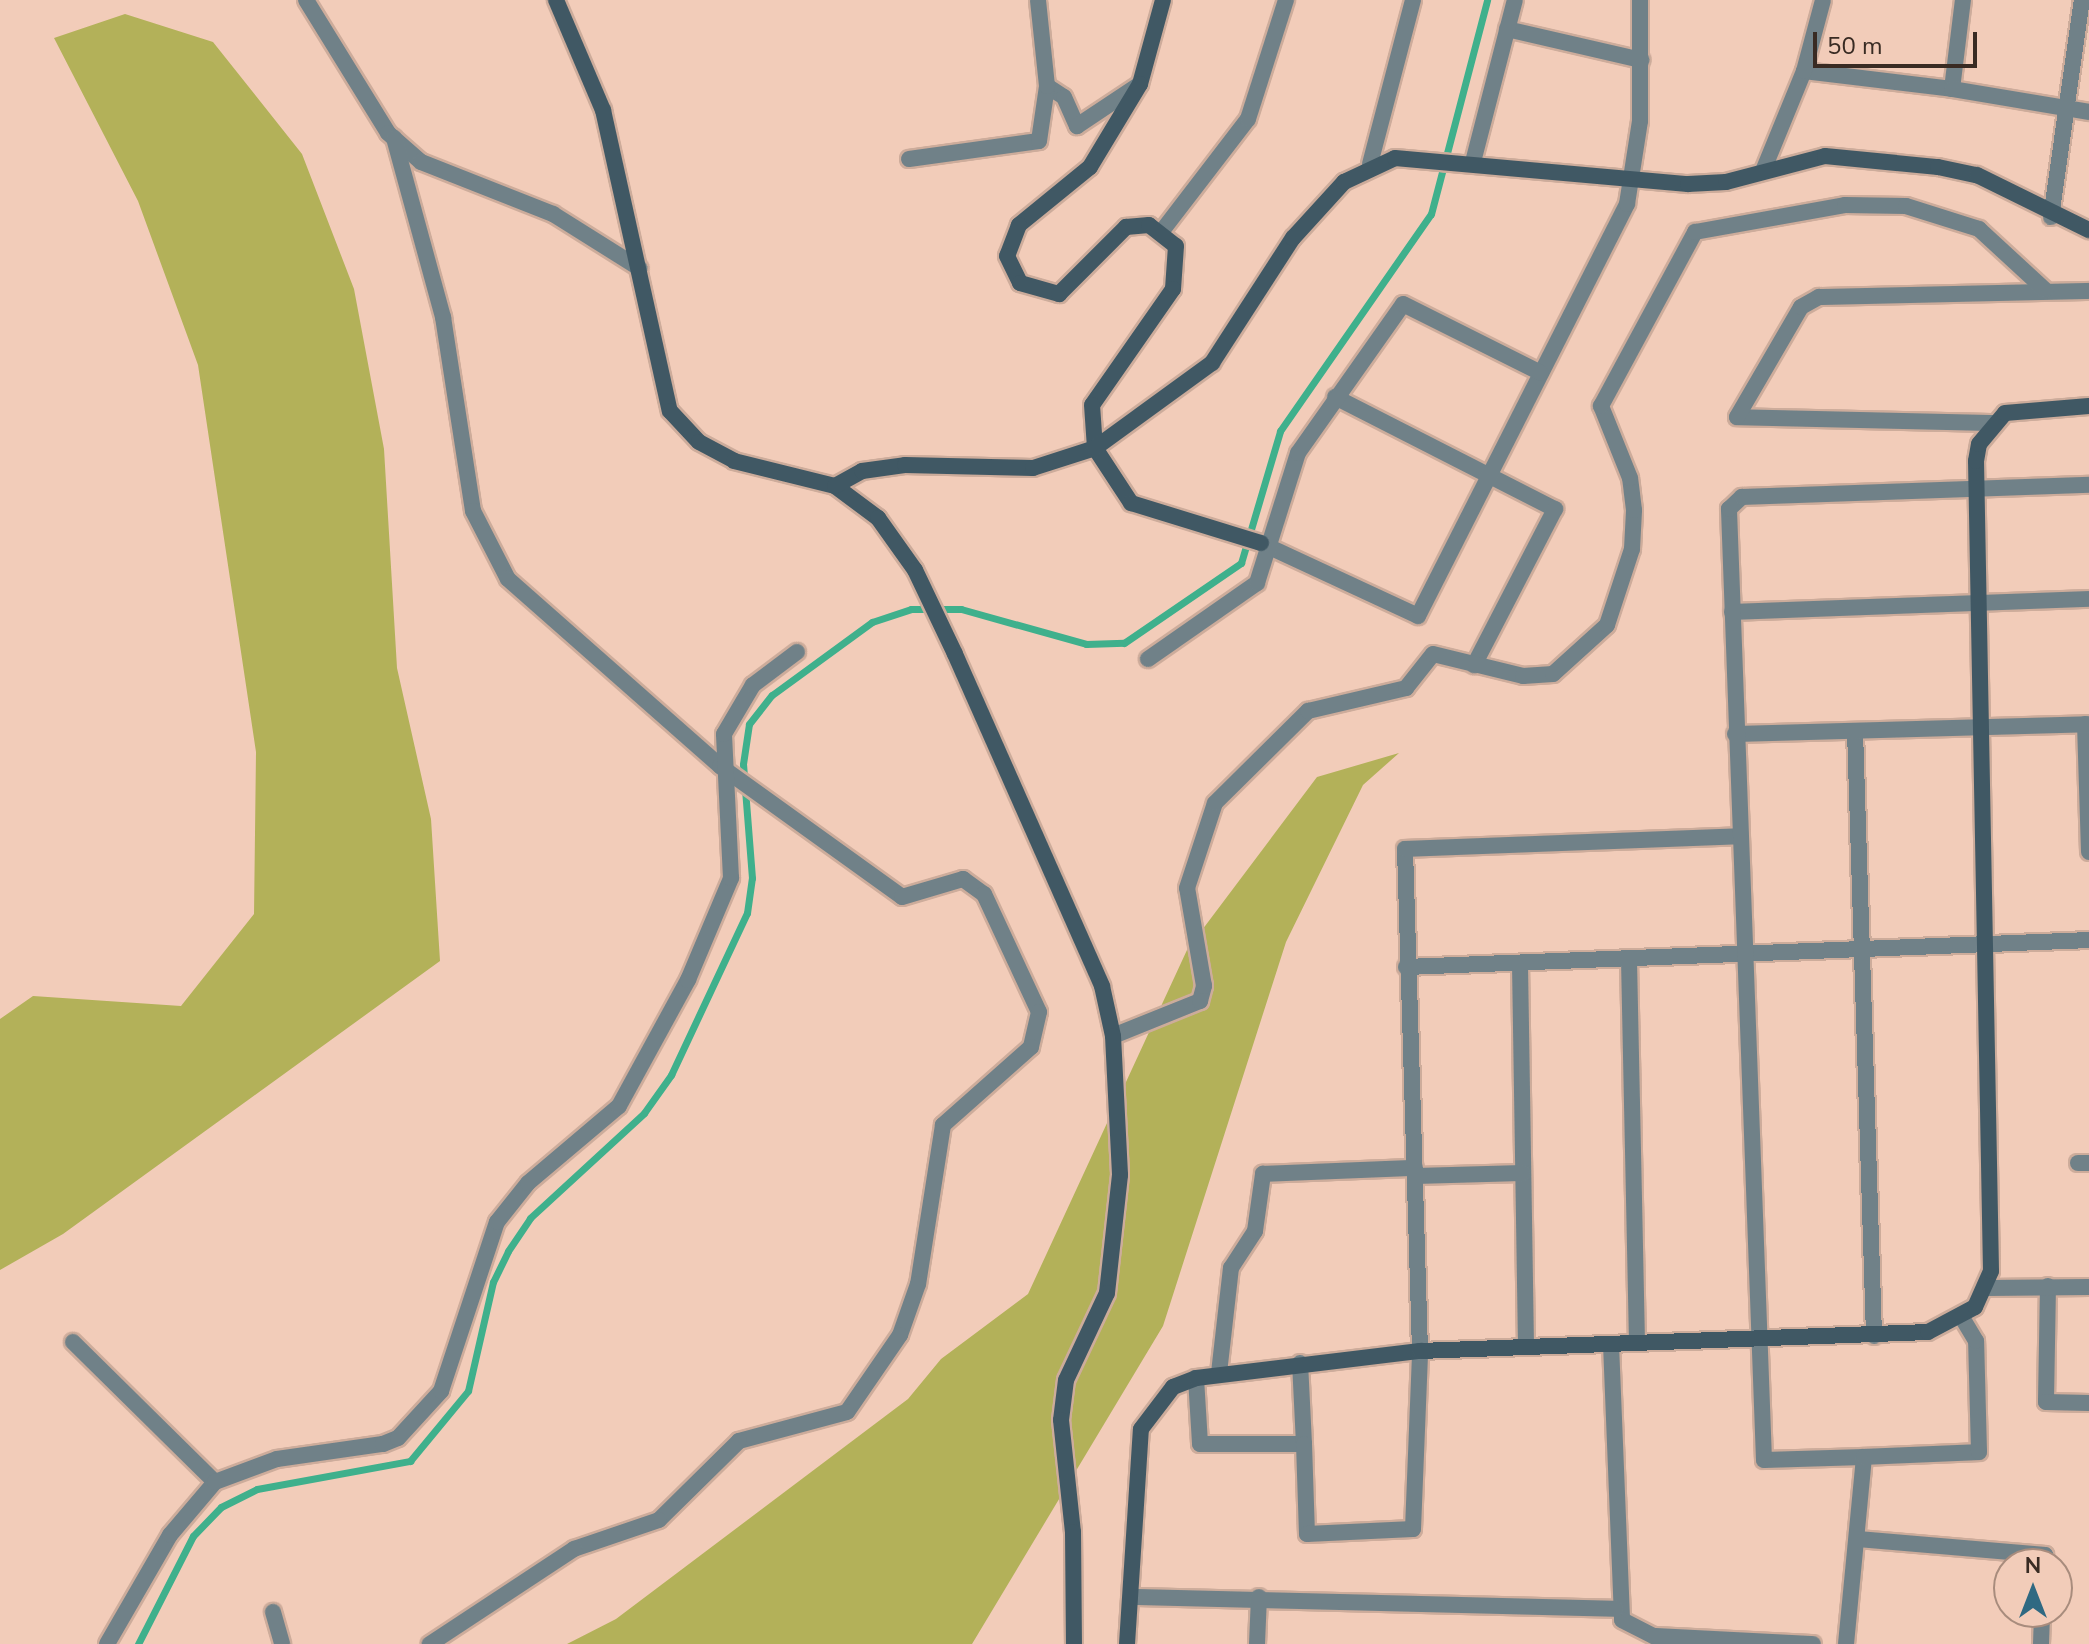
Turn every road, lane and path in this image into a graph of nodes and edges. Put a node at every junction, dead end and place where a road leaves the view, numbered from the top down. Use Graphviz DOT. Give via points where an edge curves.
graph roads {
  1 [pos="306,0"];
  2 [pos="556,0"];
  3 [pos="1038,0"];
  4 [pos="1163,0"];
  5 [pos="1286,0"];
  6 [pos="1413,0"];
  7 [pos="1515,0"];
  8 [pos="1640,0"];
  9 [pos="1823,0"];
  10 [pos="1963,0"];
  11 [pos="2082,0"];
  12 [pos="1507,29"];
  13 [pos="1641,60"];
  14 [pos="1804,71"];
  15 [pos="1140,84"];
  16 [pos="1047,86"];
  17 [pos="1952,89"];
  18 [pos="2067,108"];
  19 [pos="2089,112"];
  20 [pos="394,138"];
  21 [pos="909,159"];
  22 [pos="1473,162"];
  23 [pos="1370,164"];
  24 [pos="1763,171"];
  25 [pos="1634,177"];
  26 [pos="2051,217"];
  27 [pos="2089,230"];
  28 [pos="1162,231"];
  29 [pos="639,268"];
  30 [pos="2045,290"];
  31 [pos="2089,291"];
  32 [pos="1541,373"];
  33 [pos="1335,397"];
  34 [pos="2089,406"];
  35 [pos="1993,423"];
  36 [pos="1095,448"];
  37 [pos="1488,471"];
  38 [pos="2089,485"];
  39 [pos="835,486"];
  40 [pos="1973,487"];
  41 [pos="1267,545"];
  42 [pos="2089,599"];
  43 [pos="1975,604"];
  44 [pos="1732,612"];
  45 [pos="797,652"];
  46 [pos="1148,659"];
  47 [pos="1474,665"];
  48 [pos="2087,724"];
  49 [pos="1978,728"];
  50 [pos="1855,731"];
  51 [pos="1735,734"];
  52 [pos="726,770"];
  53 [pos="1738,836"];
  54 [pos="2089,852"];
  55 [pos="2089,940"];
  56 [pos="1985,946"];
  57 [pos="1862,949"];
  58 [pos="1743,955"];
  59 [pos="1629,960"];
  60 [pos="1520,964"];
  61 [pos="1406,967"];
  62 [pos="1113,1036"];
  63 [pos="1415,1172"];
  64 [pos="1523,1173"];
  65 [pos="2048,1286"];
  66 [pos="2089,1287"];
  67 [pos="1987,1288"];
  68 [pos="1963,1319"];
  69 [pos="1874,1336"];
  70 [pos="1758,1339"];
  71 [pos="73,1342"];
  72 [pos="1637,1343"];
  73 [pos="1611,1344"];
  74 [pos="1526,1346"];
  75 [pos="1420,1351"];
  76 [pos="1300,1363"];
  77 [pos="1219,1373"];
  78 [pos="1196,1378"];
  79 [pos="2089,1403"];
  80 [pos="1304,1444"];
  81 [pos="1864,1457"];
  82 [pos="215,1482"];
  83 [pos="1858,1539"];
  84 [pos="1993,1551"];
  85 [pos="1135,1597"];
  86 [pos="1259,1597"];
  87 [pos="1616,1609"];
  88 [pos="273,1612"];
  89 [pos="1629,1636"];
  90 [pos="107,1644"];
  91 [pos="282,1644"];
  92 [pos="430,1644"];
  93 [pos="1074,1644"];
  94 [pos="1127,1644"];
  95 [pos="1257,1644"];
  96 [pos="1813,1644"];
  97 [pos="1846,1644"];
  1 -- 20 [label="street"];
  2 -- 29 [label="street" via="603,110"];
  3 -- 16 [label="street"];
  4 -- 15 [label="street"];
  5 -- 28 [label="street" via="1248,119"];
  6 -- 23 [label="street"];
  7 -- 12 [label="street"];
  8 -- 13 [label="street"];
  9 -- 14 [label="street"];
  10 -- 17 [label="street"];
  11 -- 18 [label="street"];
  12 -- 13 [label="street"];
  12 -- 22 [label="street"];
  13 -- 25 [label="street"];
  14 -- 17 [label="street"];
  14 -- 24 [label="street"];
  15 -- 16 [label="street" via="1077,126 1064,97"];
  15 -- 28 [label="street" via="1090,167 1019,225 1007,256 1020,283 1059,294 1126,227"];
  16 -- 21 [label="street" via="1039,141"];
  17 -- 18 [label="street"];
  18 -- 19 [label="street"];
  18 -- 26 [label="street"];
  20 -- 29 [label="street" via="421,162 553,214"];
  20 -- 52 [label="street" via="443,317 473,511 489,548 543,615"];
  22 -- 23 [label="street" via="1395,158"];
  22 -- 25 [label="street"];
  23 -- 36 [label="street" via="1293,238 1212,363"];
  24 -- 25 [label="street" via="1713,183"];
  24 -- 26 [label="street" via="1825,156 1938,167 1977,175"];
  25 -- 32 [label="street"];
  26 -- 27 [label="street"];
  28 -- 36 [label="street" via="1176,246 1173,289 1092,405"];
  29 -- 39 [label="street" via="670,411 699,442 734,461"];
  30 -- 31 [label="street"];
  30 -- 35 [label="street" via="1819,297 1801,307 1737,417"];
  30 -- 47 [label="street" via="1979,229 1906,206 1845,205 1695,232 1601,406 1630,478 1634,510 1632,549 1607,625 1553,674"];
  32 -- 33 [label="street" via="1403,304"];
  32 -- 37 [label="street"];
  33 -- 37 [label="street"];
  33 -- 41 [label="street" via="1298,453"];
  34 -- 35 [label="street" via="2005,413"];
  35 -- 40 [label="street" via="1979,444"];
  36 -- 39 [label="street" via="1033,468 905,465 862,471"];
  36 -- 41 [label="street" via="1131,503"];
  37 -- 41 [label="street" via="1418,616"];
  37 -- 47 [label="street" via="1555,509"];
  38 -- 40 [label="street"];
  39 -- 62 [label="street" via="878,518 915,570 1079,929"];
  40 -- 43 [label="street"];
  40 -- 44 [label="street" via="1742,497 1729,509"];
  41 -- 46 [label="street" via="1245,594"];
  42 -- 43 [label="street"];
  43 -- 44 [label="street"];
  43 -- 49 [label="street"];
  44 -- 51 [label="street"];
  45 -- 52 [label="street" via="733,710"];
  47 -- 62 [label="street" via="1433,654 1406,688 1308,711 1215,803 1187,888 1204,986 1200,1001"];
  48 -- 49 [label="street"];
  48 -- 54 [label="street"];
  49 -- 50 [label="street"];
  49 -- 56 [label="street"];
  50 -- 51 [label="street"];
  50 -- 57 [label="street"];
  51 -- 53 [label="street"];
  52 -- 82 [label="street" via="730,850 724,903 639,1078 602,1125 528,1183 497,1222 441,1391 383,1444 277,1459"];
  52 -- 92 [label="street" via="902,897 963,879 984,894 1039,1012 1039,1033 943,1125 918,1284 900,1335 847,1412 739,1441 659,1520 574,1549"];
  53 -- 58 [label="street"];
  53 -- 61 [label="street" via="1405,849"];
  55 -- 56 [label="street"];
  56 -- 57 [label="street"];
  56 -- 67 [label="street"];
  57 -- 58 [label="street"];
  57 -- 69 [label="street"];
  58 -- 59 [label="street"];
  58 -- 70 [label="street"];
  59 -- 60 [label="street"];
  59 -- 72 [label="street"];
  60 -- 61 [label="street"];
  60 -- 64 [label="street"];
  61 -- 63 [label="street"];
  62 -- 93 [label="street" via="1115,1255 1107,1293 1066,1380 1061,1420 1073,1532"];
  63 -- 64 [label="street"];
  63 -- 75 [label="street"];
  63 -- 77 [label="street" via="1263,1174 1255,1231 1231,1268"];
  64 -- 74 [label="street"];
  65 -- 66 [label="street"];
  65 -- 67 [label="street"];
  65 -- 79 [label="street" via="2046,1402"];
  67 -- 68 [label="street"];
  68 -- 69 [label="street"];
  68 -- 81 [label="street" via="1976,1341 1979,1452"];
  69 -- 70 [label="street"];
  70 -- 72 [label="street"];
  70 -- 81 [label="street" via="1764,1460"];
  71 -- 82 [label="street"];
  72 -- 73 [label="street"];
  73 -- 74 [label="street"];
  73 -- 87 [label="street"];
  74 -- 75 [label="street"];
  75 -- 76 [label="street"];
  75 -- 80 [label="street" via="1413,1529 1307,1534"];
  76 -- 77 [label="street"];
  76 -- 80 [label="street"];
  77 -- 78 [label="street"];
  78 -- 80 [label="street" via="1200,1444"];
  78 -- 85 [label="street" via="1173,1387 1141,1429"];
  81 -- 83 [label="street"];
  82 -- 90 [label="street" via="170,1535"];
  83 -- 84 [label="street"];
  83 -- 97 [label="street"];
  85 -- 86 [label="street"];
  85 -- 94 [label="street"];
  86 -- 87 [label="street"];
  86 -- 95 [label="street"];
  87 -- 89 [label="street"];
  88 -- 91 [label="street"];
  89 -- 96 [label="street"];
}
